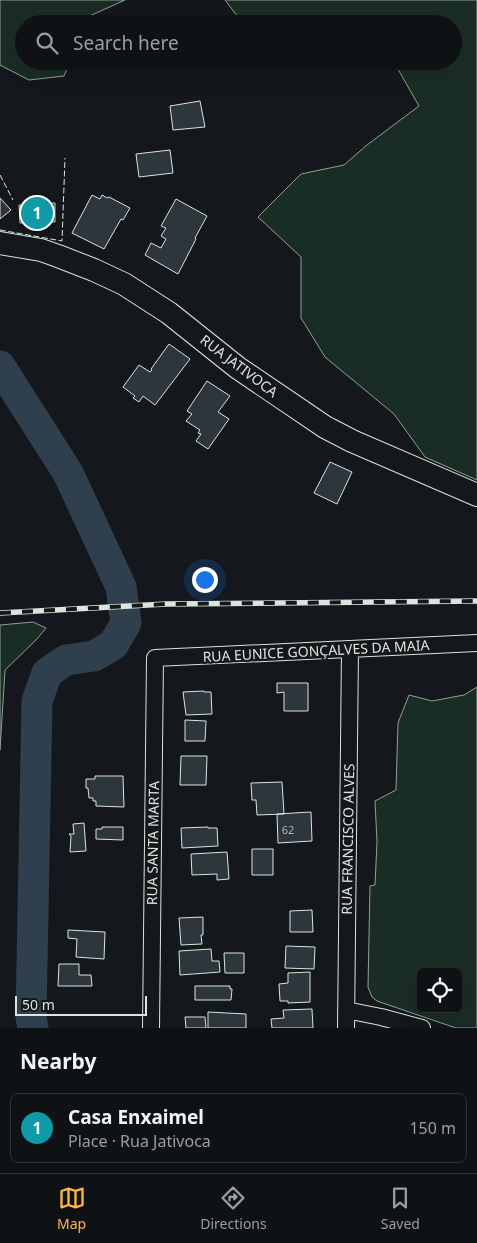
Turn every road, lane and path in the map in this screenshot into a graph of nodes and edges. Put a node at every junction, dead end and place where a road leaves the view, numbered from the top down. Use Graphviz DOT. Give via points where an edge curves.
graph roads {
  1 [pos="0,243"];
  2 [pos="477,495"];
  3 [pos="477,643"];
  4 [pos="350,649"];
  5 [pos="154,658"];
  6 [pos="346,1010"];
  7 [pos="151,1028"];
  8 [pos="346,1028"];
  9 [pos="422,1028"];
  1 -- 2 [label="street, RUA JATIVOCA" via="41,250 124,284 325,427"];
  3 -- 4 [label="street, RUA EUNICE GONÇALVES DA MAIA"];
  4 -- 5 [label="street, RUA EUNICE GONÇALVES DA MAIA"];
  4 -- 6 [label="street, RUA FRANCISCO ALVES"];
  5 -- 7 [label="street, RUA SANTA MARTA"];
  6 -- 8 [label="street, RUA FRANCISCO ALVES"];
  6 -- 9 [label="street"];
}
